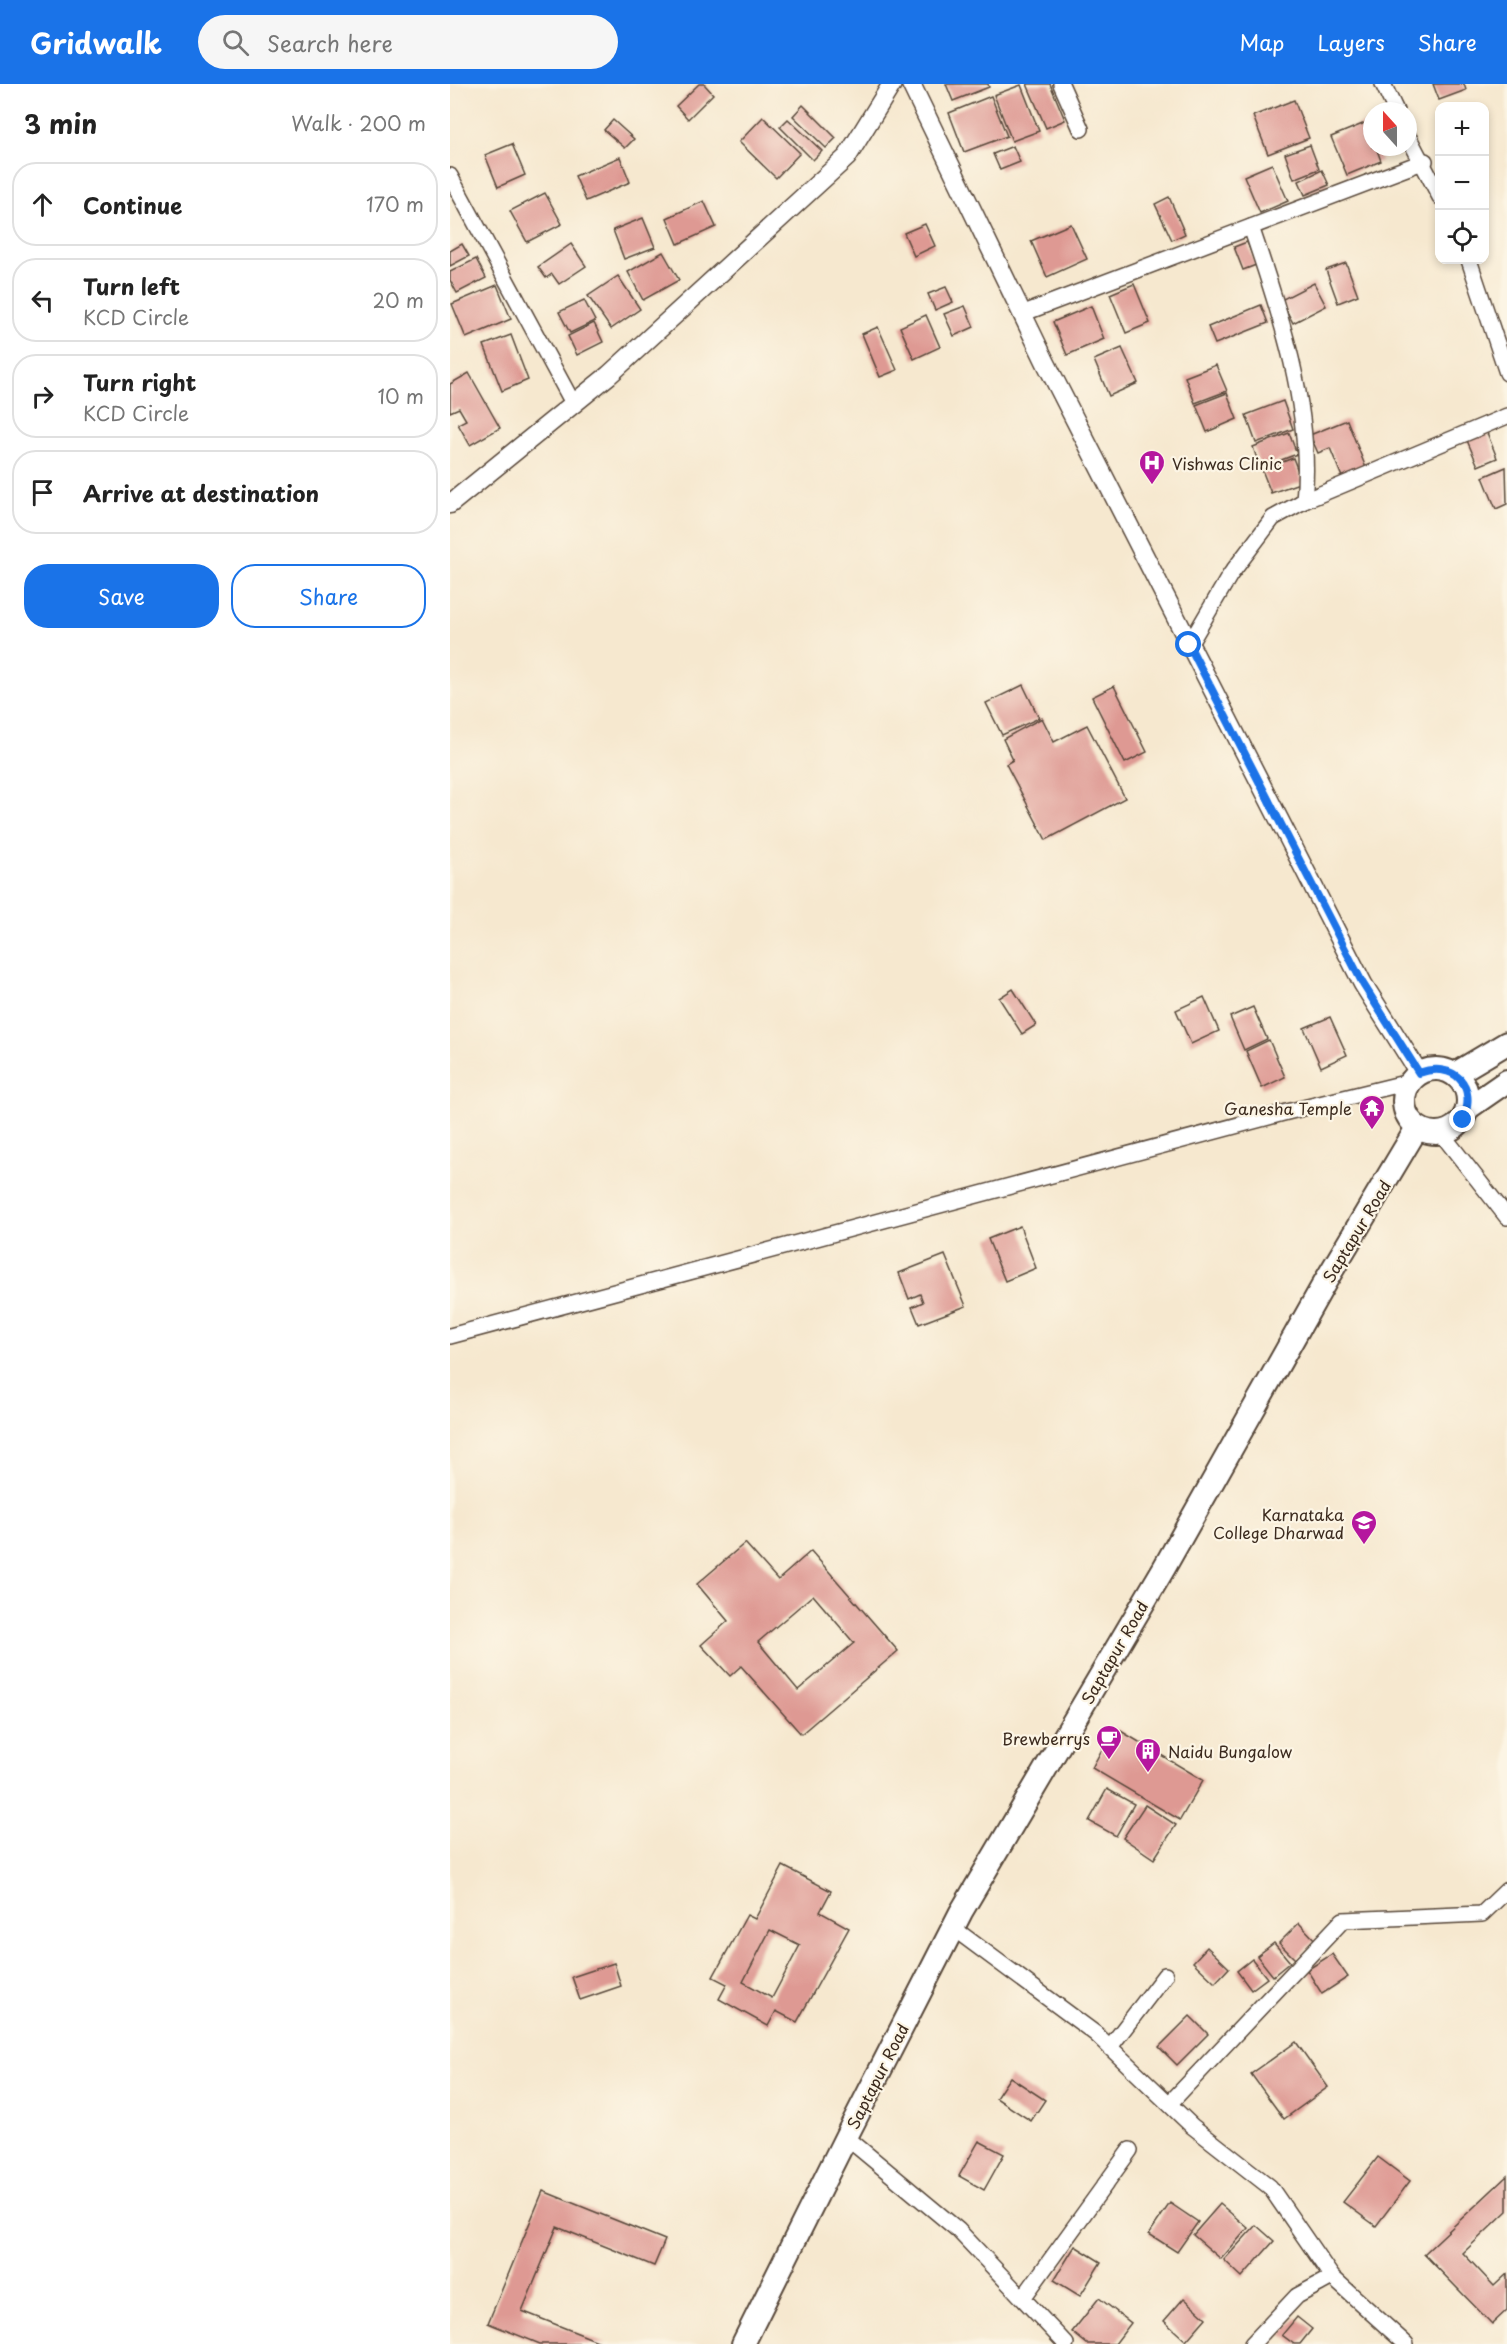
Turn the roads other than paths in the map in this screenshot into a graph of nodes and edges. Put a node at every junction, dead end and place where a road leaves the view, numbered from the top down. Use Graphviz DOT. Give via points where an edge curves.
graph roads {
  1 [pos="892,84"];
  2 [pos="911,84"];
  3 [pos="1061,84"];
  4 [pos="1383,84"];
  5 [pos="1392,102"];
  6 [pos="1080,129"];
  7 [pos="1417,152"];
  8 [pos="1423,162"];
  9 [pos="450,176"];
  10 [pos="1435,187"];
  11 [pos="1251,227"];
  12 [pos="1470,264"];
  13 [pos="1024,313"];
  14 [pos="1507,373"];
  15 [pos="574,405"];
  16 [pos="1507,416"];
  17 [pos="1304,501"];
  18 [pos="450,504"];
  19 [pos="1189,645"];
  20 [pos="1507,1042"];
  21 [pos="1455,1074"];
  22 [pos="1414,1077"];
  23 [pos="1507,1081"];
  24 [pos="1468,1108"];
  25 [pos="1417,1128"];
  26 [pos="1441,1133"];
  27 [pos="1507,1217"];
  28 [pos="450,1336"];
  29 [pos="1507,1890"];
  30 [pos="953,1928"];
  31 [pos="1165,1975"];
  32 [pos="1110,2047"];
  33 [pos="1170,2103"];
  34 [pos="846,2137"];
  35 [pos="1130,2150"];
  36 [pos="1332,2277"];
  37 [pos="1023,2298"];
  38 [pos="743,2344"];
  39 [pos="1066,2344"];
  40 [pos="1252,2344"];
  41 [pos="1406,2344"];
  1 -- 15 [label="street" via="847,157"];
  2 -- 13 [label="street"];
  3 -- 6 [label="street"];
  4 -- 5 [label="street"];
  7 -- 8 [label="street"];
  8 -- 10 [label="street"];
  8 -- 11 [label="street"];
  9 -- 15 [label="street"];
  11 -- 13 [label="street"];
  11 -- 17 [label="street" via="1294,364 1306,475"];
  12 -- 14 [label="street"];
  13 -- 19 [label="street"];
  15 -- 18 [label="street"];
  16 -- 17 [label="street"];
  17 -- 19 [label="street" via="1273,518 1230,574"];
  19 -- 22 [label="street"];
  20 -- 21 [label="main road"];
  21 -- 22 [label="main road" via="1437,1069"];
  21 -- 24 [label="main road" via="1464,1084"];
  22 -- 25 [label="main road" via="1404,1094 1404,1106"];
  22 -- 28 [label="street"];
  23 -- 24 [label="main road"];
  24 -- 26 [label="main road" via="1458,1125"];
  25 -- 26 [label="main road"];
  25 -- 30 [label="main road, Saptapur Road"];
  26 -- 27 [label="street"];
  29 -- 33 [label="street" via="1482,1914 1343,1920"];
  30 -- 32 [label="street"];
  30 -- 34 [label="main road, Saptapur Road"];
  31 -- 32 [label="street"];
  32 -- 33 [label="street"];
  33 -- 36 [label="street" via="1192,2126 1270,2187"];
  34 -- 37 [label="street" via="958,2230"];
  34 -- 38 [label="main road, Saptapur Road"];
  35 -- 37 [label="street"];
  36 -- 40 [label="street" via="1297,2296"];
  36 -- 41 [label="street"];
  37 -- 39 [label="street"];
}
